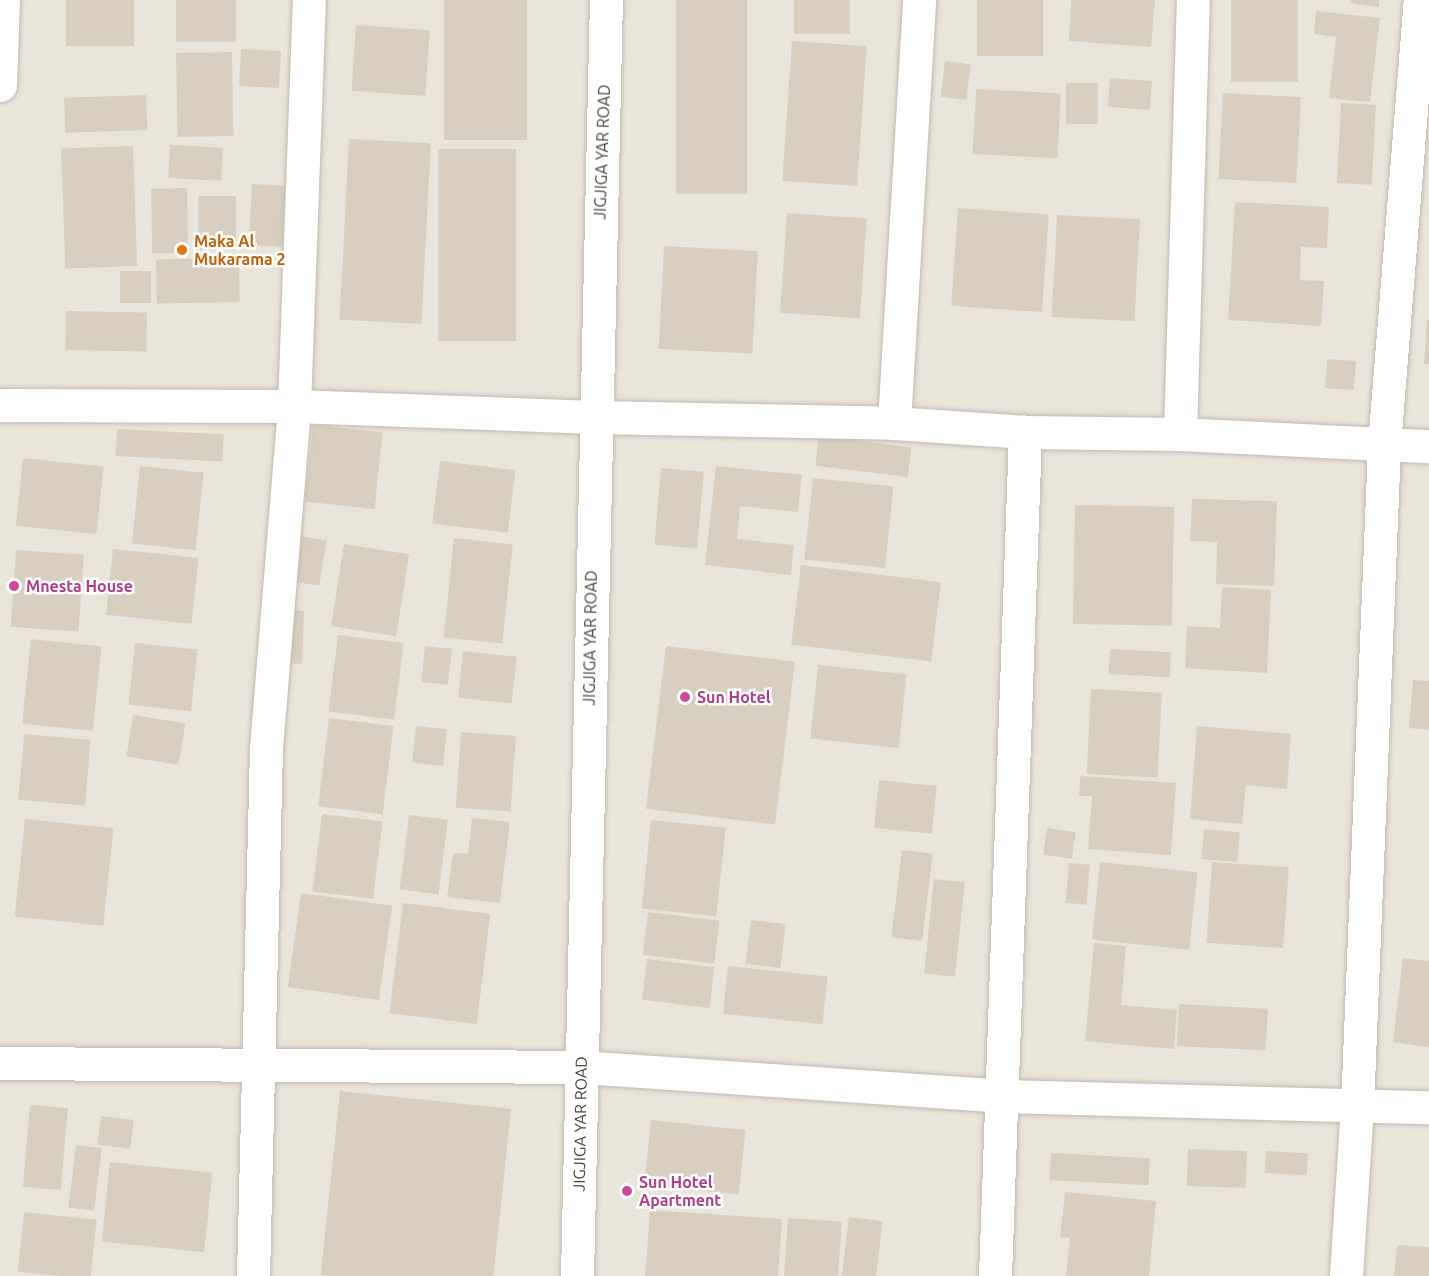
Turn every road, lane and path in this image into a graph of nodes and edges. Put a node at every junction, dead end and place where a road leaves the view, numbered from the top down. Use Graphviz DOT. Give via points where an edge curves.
graph roads {
  1 [pos="3,0"];
  2 [pos="309,0"];
  3 [pos="606,0"];
  4 [pos="919,0"];
  5 [pos="1193,0"];
  6 [pos="1420,0"];
  7 [pos="0,85"];
  8 [pos="0,405"];
  9 [pos="294,406"];
  10 [pos="595,417"];
  11 [pos="894,423"];
  12 [pos="1024,432"];
  13 [pos="1180,434"];
  14 [pos="1384,445"];
  15 [pos="1429,446"];
  16 [pos="0,1064"];
  17 [pos="261,1065"];
  18 [pos="581,1067"];
  19 [pos="1002,1096"];
  20 [pos="1357,1107"];
  21 [pos="1429,1107"];
  22 [pos="253,1276"];
  23 [pos="578,1276"];
  24 [pos="995,1276"];
  25 [pos="1346,1276"];
  1 -- 7 [label="street"];
  2 -- 9 [label="street"];
  3 -- 10 [label="street, JIGJIGA YAR ROAD"];
  4 -- 11 [label="street"];
  5 -- 13 [label="street"];
  6 -- 14 [label="street"];
  8 -- 9 [label="street"];
  9 -- 10 [label="street"];
  9 -- 17 [label="street" via="266,748"];
  10 -- 11 [label="street"];
  10 -- 18 [label="street, JIGJIGA YAR ROAD"];
  11 -- 12 [label="street"];
  12 -- 13 [label="street"];
  12 -- 19 [label="street"];
  13 -- 14 [label="street"];
  14 -- 15 [label="street"];
  14 -- 20 [label="street"];
  16 -- 17 [label="street"];
  17 -- 18 [label="street"];
  17 -- 22 [label="street"];
  18 -- 19 [label="street"];
  18 -- 23 [label="street, JIGJIGA YAR ROAD"];
  19 -- 20 [label="street"];
  19 -- 24 [label="street"];
  20 -- 21 [label="street"];
  20 -- 25 [label="street"];
}
